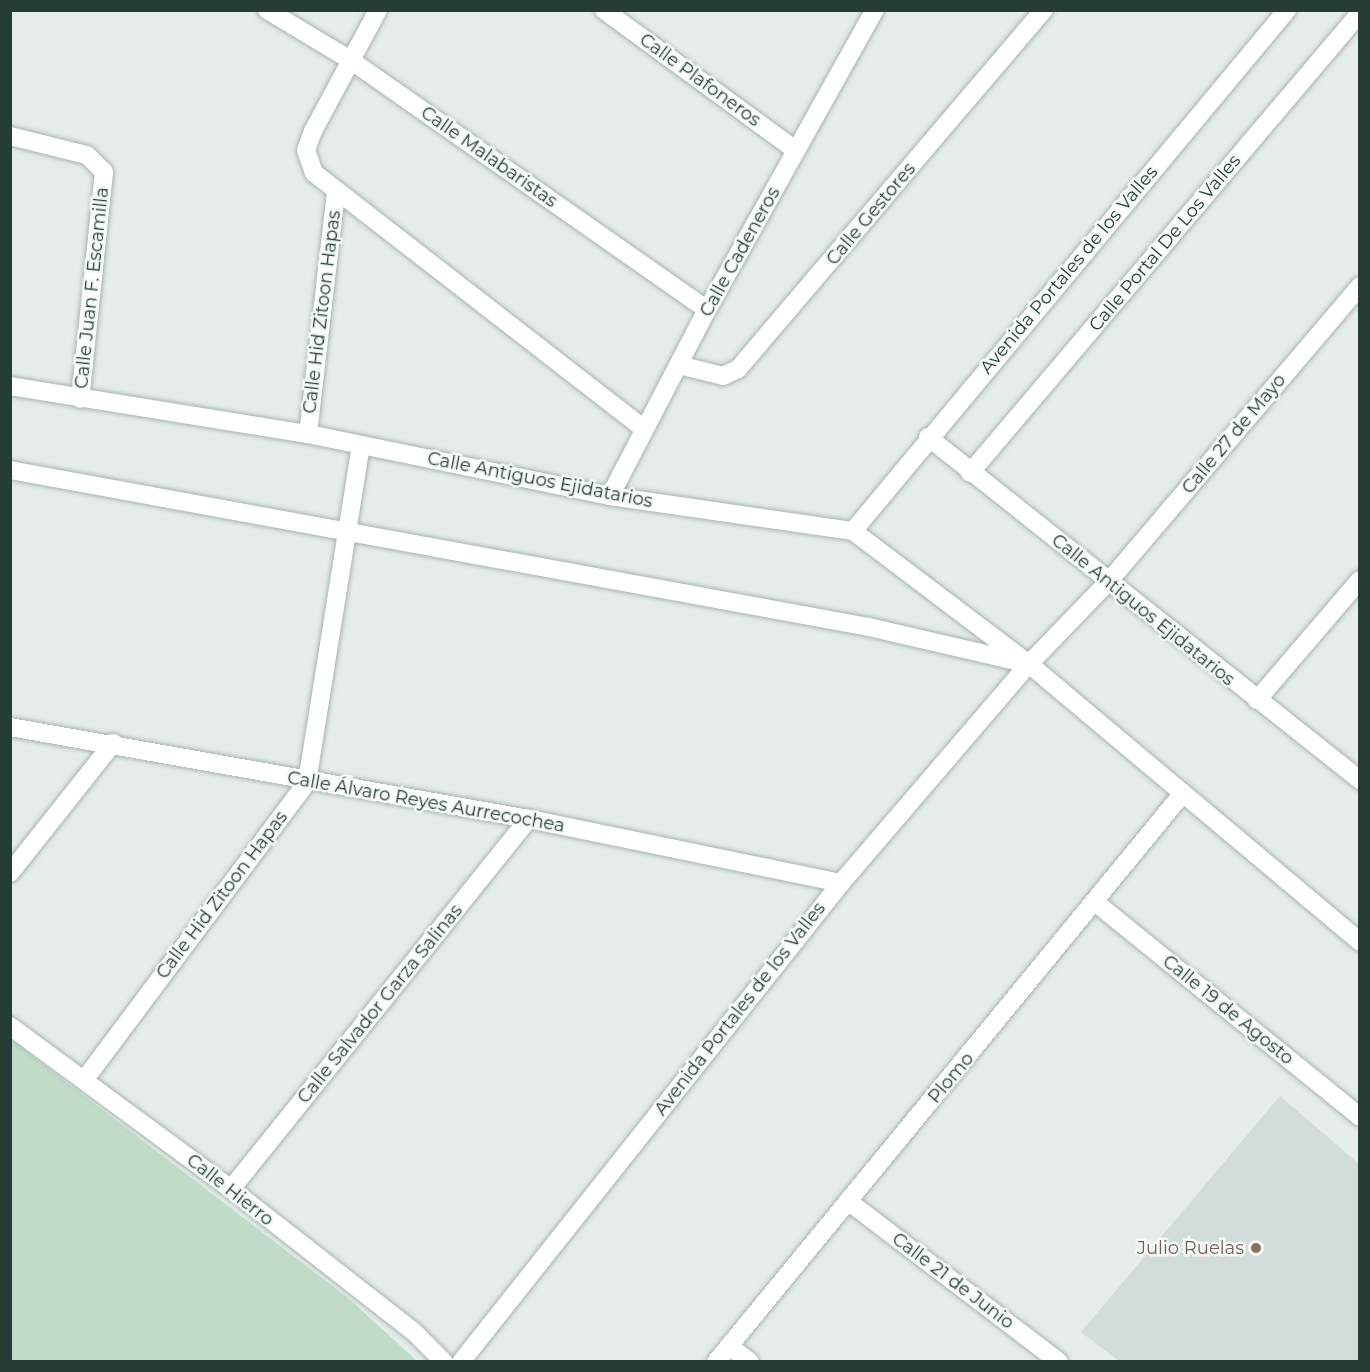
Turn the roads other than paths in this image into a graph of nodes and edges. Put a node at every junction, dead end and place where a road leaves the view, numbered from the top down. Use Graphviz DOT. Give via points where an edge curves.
graph roads {
  1 [pos="267,10"];
  2 [pos="378,10"];
  3 [pos="604,10"];
  4 [pos="875,10"];
  5 [pos="1044,10"];
  6 [pos="1287,10"];
  7 [pos="1359,13"];
  8 [pos="349,59"];
  9 [pos="10,136"];
  10 [pos="795,150"];
  11 [pos="336,191"];
  12 [pos="1359,286"];
  13 [pos="707,310"];
  14 [pos="679,365"];
  15 [pos="10,387"];
  16 [pos="80,399"];
  17 [pos="643,428"];
  18 [pos="308,434"];
  19 [pos="928,437"];
  20 [pos="362,446"];
  21 [pos="10,470"];
  22 [pos="970,473"];
  23 [pos="610,495"];
  24 [pos="853,531"];
  25 [pos="347,532"];
  26 [pos="1359,580"];
  27 [pos="1109,581"];
  28 [pos="1029,664"];
  29 [pos="1257,700"];
  30 [pos="10,727"];
  31 [pos="113,743"];
  32 [pos="1359,780"];
  33 [pos="307,782"];
  34 [pos="1183,793"];
  35 [pos="529,819"];
  36 [pos="10,873"];
  37 [pos="841,883"];
  38 [pos="1096,903"];
  39 [pos="1359,942"];
  40 [pos="10,1026"];
  41 [pos="85,1079"];
  42 [pos="1359,1117"];
  43 [pos="231,1189"];
  44 [pos="848,1202"];
  45 [pos="729,1346"];
  46 [pos="444,1362"];
  47 [pos="461,1362"];
  48 [pos="716,1362"];
  49 [pos="750,1362"];
  50 [pos="1059,1362"];
  1 -- 8 [label="street, Calle Malabaristas"];
  2 -- 8 [label="street"];
  3 -- 10 [label="street, Calle Plafoneros"];
  4 -- 10 [label="street, Calle Cadeneros"];
  5 -- 14 [label="street, Calle Gestores" via="738,369 723,376"];
  6 -- 19 [label="street, Avenida Portales de los Valles"];
  7 -- 22 [label="street, Calle Portal De Los Valles"];
  8 -- 11 [label="street" via="306,150 307,162"];
  8 -- 13 [label="street, Calle Malabaristas"];
  9 -- 16 [label="street, Calle Juan F. Escamilla" via="87,154 104,172"];
  10 -- 13 [label="street, Calle Cadeneros"];
  11 -- 17 [label="street"];
  11 -- 18 [label="street, Calle Hid Zitoon Hapas"];
  12 -- 27 [label="street, Calle 27 de Mayo"];
  13 -- 14 [label="street, Calle Cadeneros"];
  14 -- 17 [label="street, Calle Cadeneros"];
  15 -- 16 [label="street, Calle Antiguos Ejidatarios"];
  16 -- 18 [label="street, Calle Antiguos Ejidatarios"];
  17 -- 23 [label="street, Calle Cadeneros"];
  18 -- 20 [label="street, Calle Antiguos Ejidatarios"];
  19 -- 22 [label="street, Calle Antiguos Ejidatarios"];
  19 -- 24 [label="street, Avenida Portales de los Valles"];
  20 -- 23 [label="street, Calle Antiguos Ejidatarios"];
  20 -- 25 [label="street, Calle Hid Zitoon Hapas"];
  21 -- 25 [label="street, Calle Antiguos Ejidatarios"];
  22 -- 27 [label="street, Calle Antiguos Ejidatarios"];
  23 -- 24 [label="street, Calle Antiguos Ejidatarios"];
  24 -- 28 [label="street, Calle Antiguos Ejidatarios"];
  25 -- 28 [label="street, Calle Antiguos Ejidatarios" via="869,627"];
  25 -- 33 [label="street, Calle Hid Zitoon Hapas"];
  26 -- 29 [label="street"];
  27 -- 28 [label="street, Calle 27 de Mayo"];
  27 -- 29 [label="street, Calle Antiguos Ejidatarios"];
  28 -- 34 [label="street, Calle Antiguos Ejidatarios"];
  28 -- 37 [label="street, Avenida Portales de los Valles"];
  29 -- 32 [label="street, Calle Antiguos Ejidatarios"];
  30 -- 31 [label="street, Calle Álvaro Reyes Aurrecochea"];
  31 -- 33 [label="street, Calle Álvaro Reyes Aurrecochea"];
  31 -- 36 [label="street"];
  33 -- 35 [label="street, Calle Álvaro Reyes Aurrecochea"];
  33 -- 41 [label="street, Calle Hid Zitoon Hapas"];
  34 -- 38 [label="street, Plomo"];
  34 -- 39 [label="street, Calle Antiguos Ejidatarios"];
  35 -- 37 [label="street, Calle Álvaro Reyes Aurrecochea"];
  35 -- 43 [label="street, Calle Salvador Garza Salinas"];
  37 -- 47 [label="street, Avenida Portales de los Valles"];
  38 -- 42 [label="street, Calle 19 de Agosto"];
  38 -- 44 [label="street, Plomo"];
  40 -- 41 [label="street, Calle Hierro"];
  41 -- 43 [label="street, Calle Hierro"];
  43 -- 46 [label="street, Calle Hierro" via="415,1334"];
  44 -- 45 [label="street, Plomo"];
  44 -- 50 [label="street, Calle 21 de Junio"];
  45 -- 48 [label="street, Plomo"];
  45 -- 49 [label="street"];
}
